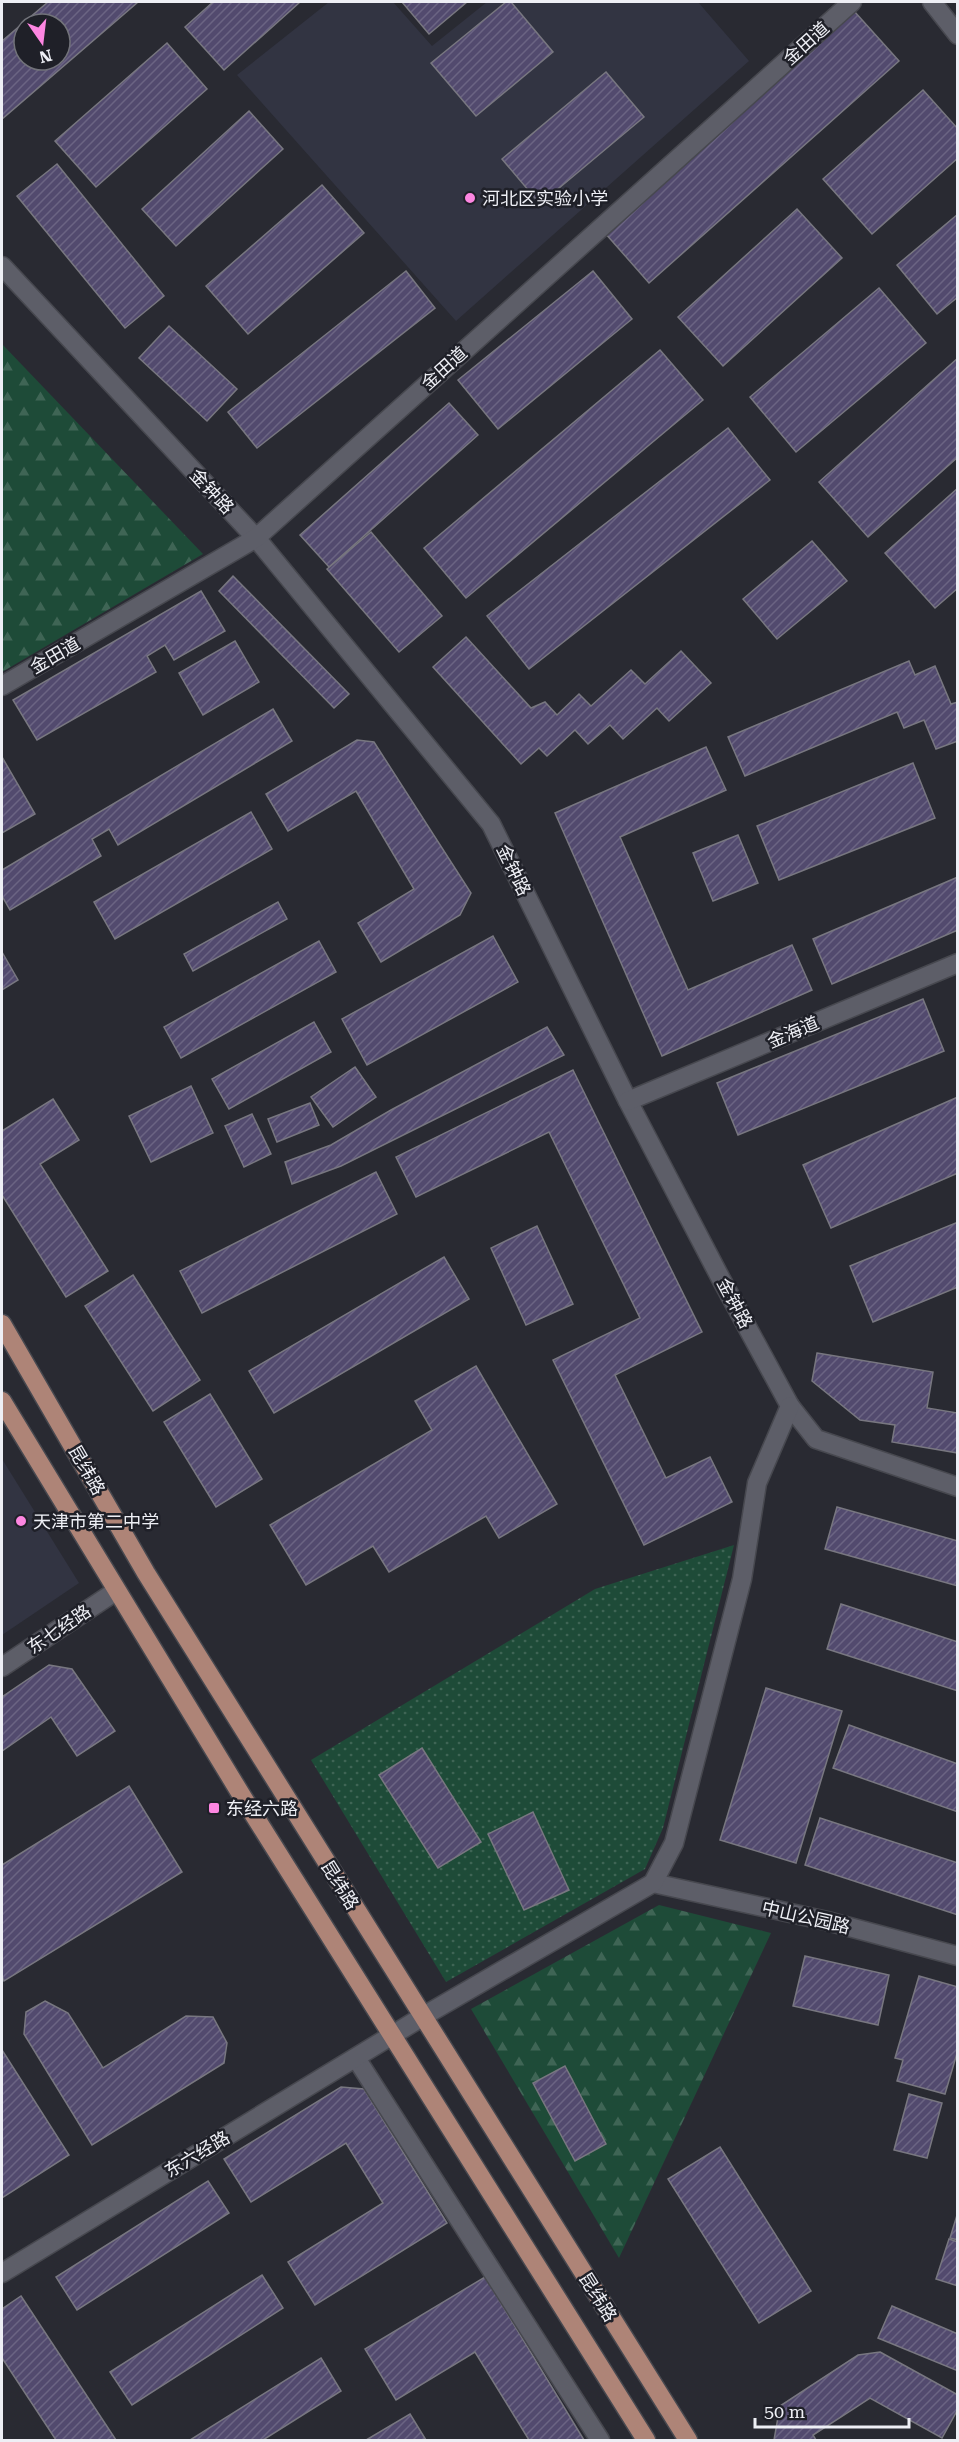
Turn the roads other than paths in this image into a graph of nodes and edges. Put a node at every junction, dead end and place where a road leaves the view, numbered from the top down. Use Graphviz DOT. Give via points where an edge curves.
graph roads {
  1 [pos="852,2"];
  2 [pos="932,2"];
  3 [pos="957,35"];
  4 [pos="2,266"];
  5 [pos="256,538"];
  6 [pos="2,686"];
  7 [pos="957,963"];
  8 [pos="628,1101"];
  9 [pos="2,1324"];
  10 [pos="2,1401"];
  11 [pos="790,1406"];
  12 [pos="957,1487"];
  13 [pos="116,1591"];
  14 [pos="2,1666"];
  15 [pos="653,1883"];
  16 [pos="957,1956"];
  17 [pos="422,2017"];
  18 [pos="392,2035"];
  19 [pos="356,2058"];
  20 [pos="2,2273"];
  21 [pos="600,2440"];
  22 [pos="646,2440"];
  23 [pos="688,2440"];
  1 -- 5 [label="street, 金田道"];
  2 -- 3 [label="street"];
  4 -- 5 [label="street, 金钟路"];
  5 -- 6 [label="street, 金田道"];
  5 -- 8 [label="street, 金钟路" via="491,824"];
  7 -- 8 [label="street, 金海道"];
  8 -- 11 [label="street, 金钟路"];
  9 -- 17 [label="main road, 昆纬路" via="146,1573"];
  10 -- 13 [label="main road, 昆纬路"];
  11 -- 12 [label="street, 金钟路" via="816,1439"];
  11 -- 15 [label="street" via="757,1483 742,1579 677,1832"];
  13 -- 14 [label="street, 东七经路"];
  13 -- 18 [label="main road, 昆纬路"];
  15 -- 16 [label="street, 中山公园路" via="827,1921"];
  15 -- 17 [label="street, 东六经路"];
  17 -- 18 [label="street, 东六经路"];
  17 -- 23 [label="main road, 昆纬路"];
  18 -- 19 [label="street, 东六经路"];
  18 -- 22 [label="main road, 昆纬路"];
  19 -- 20 [label="street, 东六经路"];
  19 -- 21 [label="street"];
}
